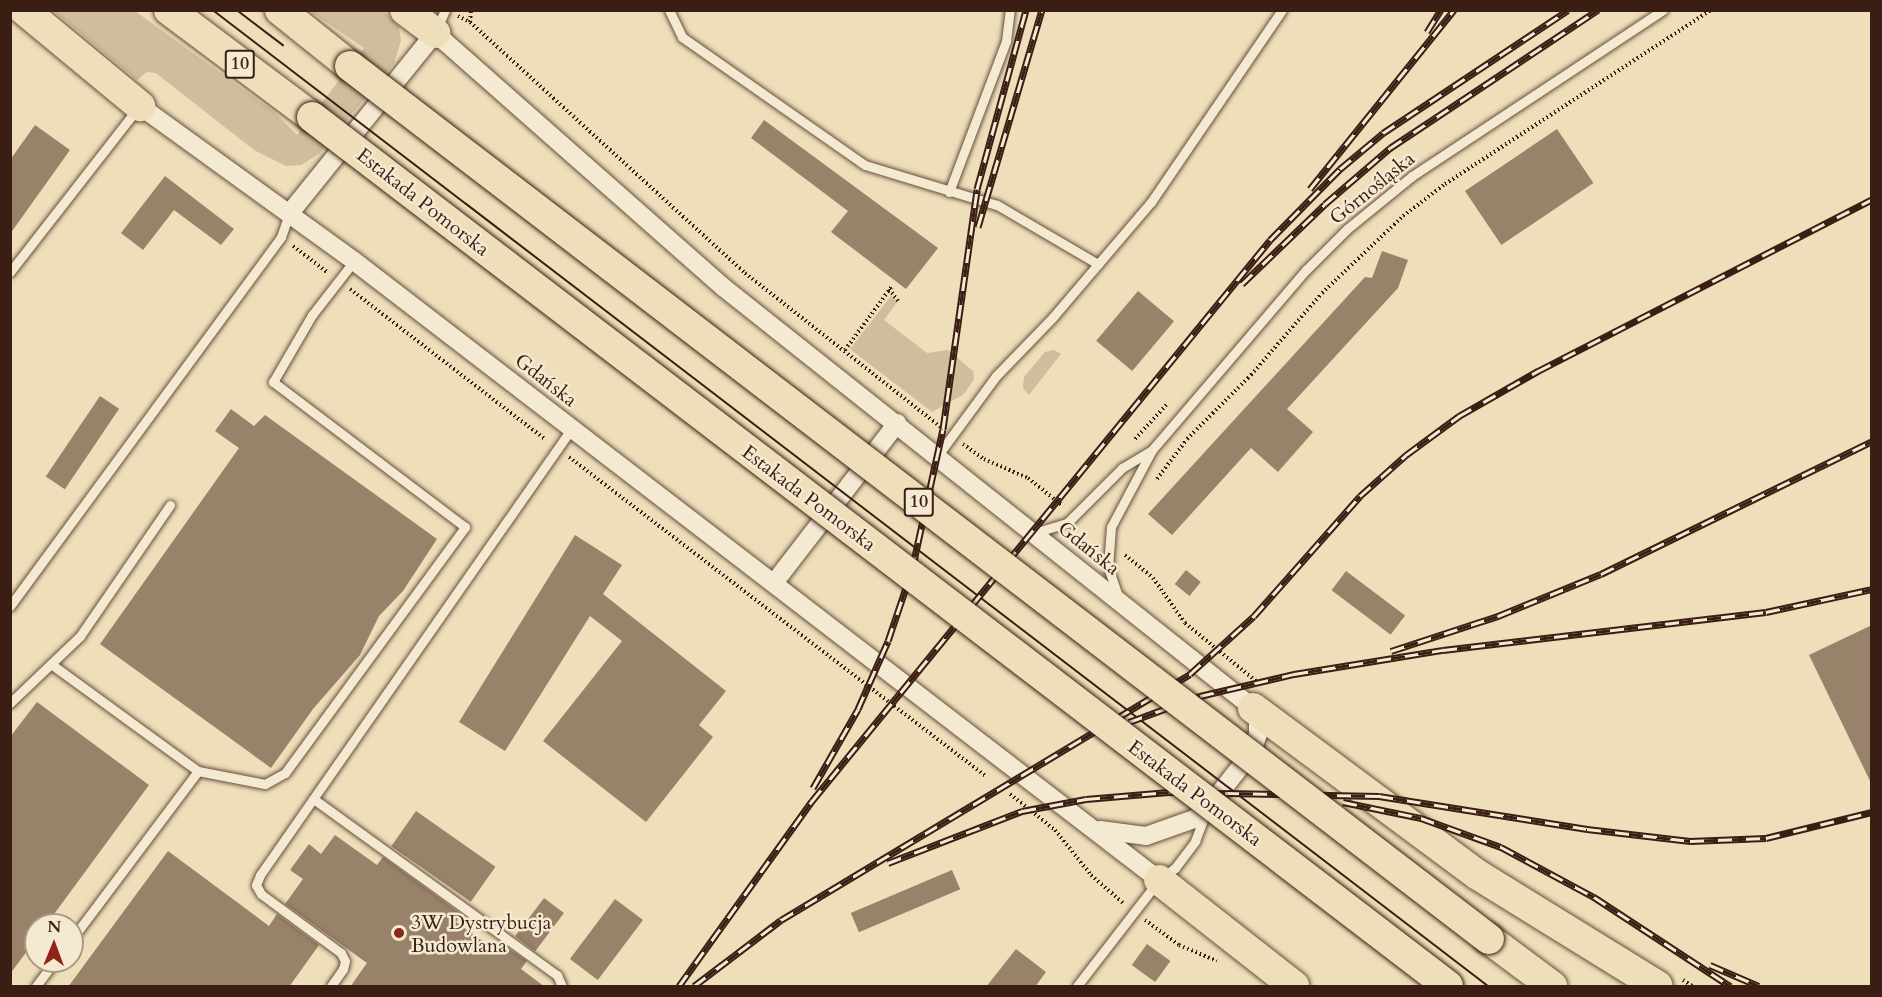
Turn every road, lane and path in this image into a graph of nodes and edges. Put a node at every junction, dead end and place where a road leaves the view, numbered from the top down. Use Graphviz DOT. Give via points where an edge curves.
graph roads {
  1 [pos="24,10"];
  2 [pos="169,10"];
  3 [pos="280,10"];
  4 [pos="405,10"];
  5 [pos="471,10"];
  6 [pos="669,10"];
  7 [pos="1010,10"];
  8 [pos="1282,10"];
  9 [pos="1663,10"];
  10 [pos="1711,10"];
  11 [pos="445,19"];
  12 [pos="470,22"];
  13 [pos="140,105"];
  14 [pos="949,192"];
  15 [pos="290,214"];
  16 [pos="290,244"];
  17 [pos="354,261"];
  18 [pos="1098,264"];
  19 [pos="322,268"];
  20 [pos="10,272"];
  21 [pos="355,293"];
  22 [pos="898,301"];
  23 [pos="845,350"];
  24 [pos="525,423"];
  25 [pos="897,423"];
  26 [pos="572,428"];
  27 [pos="954,437"];
  28 [pos="1152,450"];
  29 [pos="938,455"];
  30 [pos="569,457"];
  31 [pos="1152,486"];
  32 [pos="170,506"];
  33 [pos="1076,516"];
  34 [pos="1034,533"];
  35 [pos="1110,543"];
  36 [pos="1123,543"];
  37 [pos="1122,553"];
  38 [pos="774,583"];
  39 [pos="1120,601"];
  40 [pos="10,606"];
  41 [pos="51,664"];
  42 [pos="10,703"];
  43 [pos="1259,703"];
  44 [pos="198,771"];
  45 [pos="992,781"];
  46 [pos="1002,788"];
  47 [pos="315,800"];
  48 [pos="1207,809"];
  49 [pos="1095,829"];
  50 [pos="1159,879"];
  51 [pos="1122,902"];
  52 [pos="1147,921"];
  53 [pos="84,923"];
  54 [pos="1226,964"];
  55 [pos="46,973"];
  56 [pos="36,987"];
  57 [pos="331,987"];
  58 [pos="562,987"];
  59 [pos="1077,987"];
  60 [pos="1294,987"];
  61 [pos="1448,987"];
  62 [pos="1552,987"];
  63 [pos="1659,987"];
  1 -- 13 [label="main road"];
  2 -- 61 [label="main road, Estakada Pomorska / 10, bridge"];
  3 -- 62 [label="main road, 10, bridge"];
  4 -- 11 [label="main road"];
  5 -- 12 [label="path"];
  6 -- 14 [label="lane" via="682,37 865,165"];
  7 -- 14 [label="lane" via="1006,41"];
  8 -- 18 [label="lane" via="1151,202"];
  9 -- 28 [label="lane, Górnośląska" via="1412,176 1347,229 1306,270"];
  10 -- 31 [label="path" via="1445,184 1403,216 1322,293 1251,375 1187,439"];
  11 -- 12 [label="path"];
  11 -- 15 [label="street"];
  11 -- 25 [label="street, Gdańska" via="723,287"];
  12 -- 23 [label="path" via="745,273"];
  13 -- 15 [label="street, Gdańska"];
  13 -- 20 [label="lane"];
  14 -- 18 [label="lane" via="997,205"];
  15 -- 17 [label="street, Gdańska"];
  15 -- 40 [label="lane" via="281,237"];
  16 -- 19 [label="path"];
  17 -- 26 [label="street, Gdańska"];
  17 -- 44 [label="lane" via="312,315 273,382 465,527 285,773 265,784"];
  18 -- 27 [label="lane" via="996,376"];
  21 -- 24 [label="path"];
  22 -- 23 [label="path" via="890,288"];
  23 -- 27 [label="path"];
  25 -- 29 [label="street, Gdańska"];
  25 -- 38 [label="street"];
  26 -- 38 [label="street, Gdańska"];
  26 -- 47 [label="lane"];
  27 -- 29 [label="lane"];
  27 -- 33 [label="path" via="977,455 1028,478"];
  28 -- 33 [label="lane, Górnośląska" via="1122,468"];
  28 -- 35 [label="lane, Górnośląska" via="1111,527"];
  29 -- 34 [label="street, Gdańska"];
  30 -- 45 [label="path"];
  32 -- 41 [label="lane" via="80,636"];
  33 -- 34 [label="lane, Górnośląska"];
  34 -- 39 [label="street, Gdańska"];
  35 -- 37 [label="path"];
  35 -- 39 [label="lane, Górnośląska" via="1108,567"];
  36 -- 37 [label="path"];
  37 -- 43 [label="path" via="1153,578 1185,623"];
  38 -- 49 [label="street, Gdańska"];
  39 -- 43 [label="street, Gdańska"];
  41 -- 42 [label="lane"];
  41 -- 44 [label="lane"];
  43 -- 48 [label="street, Gdańska" via="1258,734 1252,752"];
  43 -- 63 [label="main road" via="1478,874"];
  44 -- 53 [label="lane"];
  46 -- 51 [label="path" via="1055,830 1091,875"];
  47 -- 57 [label="lane" via="256,885 261,894 341,953 343,969"];
  47 -- 58 [label="lane" via="557,975"];
  48 -- 49 [label="street, Gdańska" via="1180,827 1146,836"];
  48 -- 50 [label="lane, Gdańska" via="1195,841 1175,868"];
  49 -- 50 [label="street, Gdańska"];
  50 -- 59 [label="lane"];
  50 -- 60 [label="main road"];
  52 -- 54 [label="path" via="1179,945"];
  55 -- 56 [label="lane"];
}
